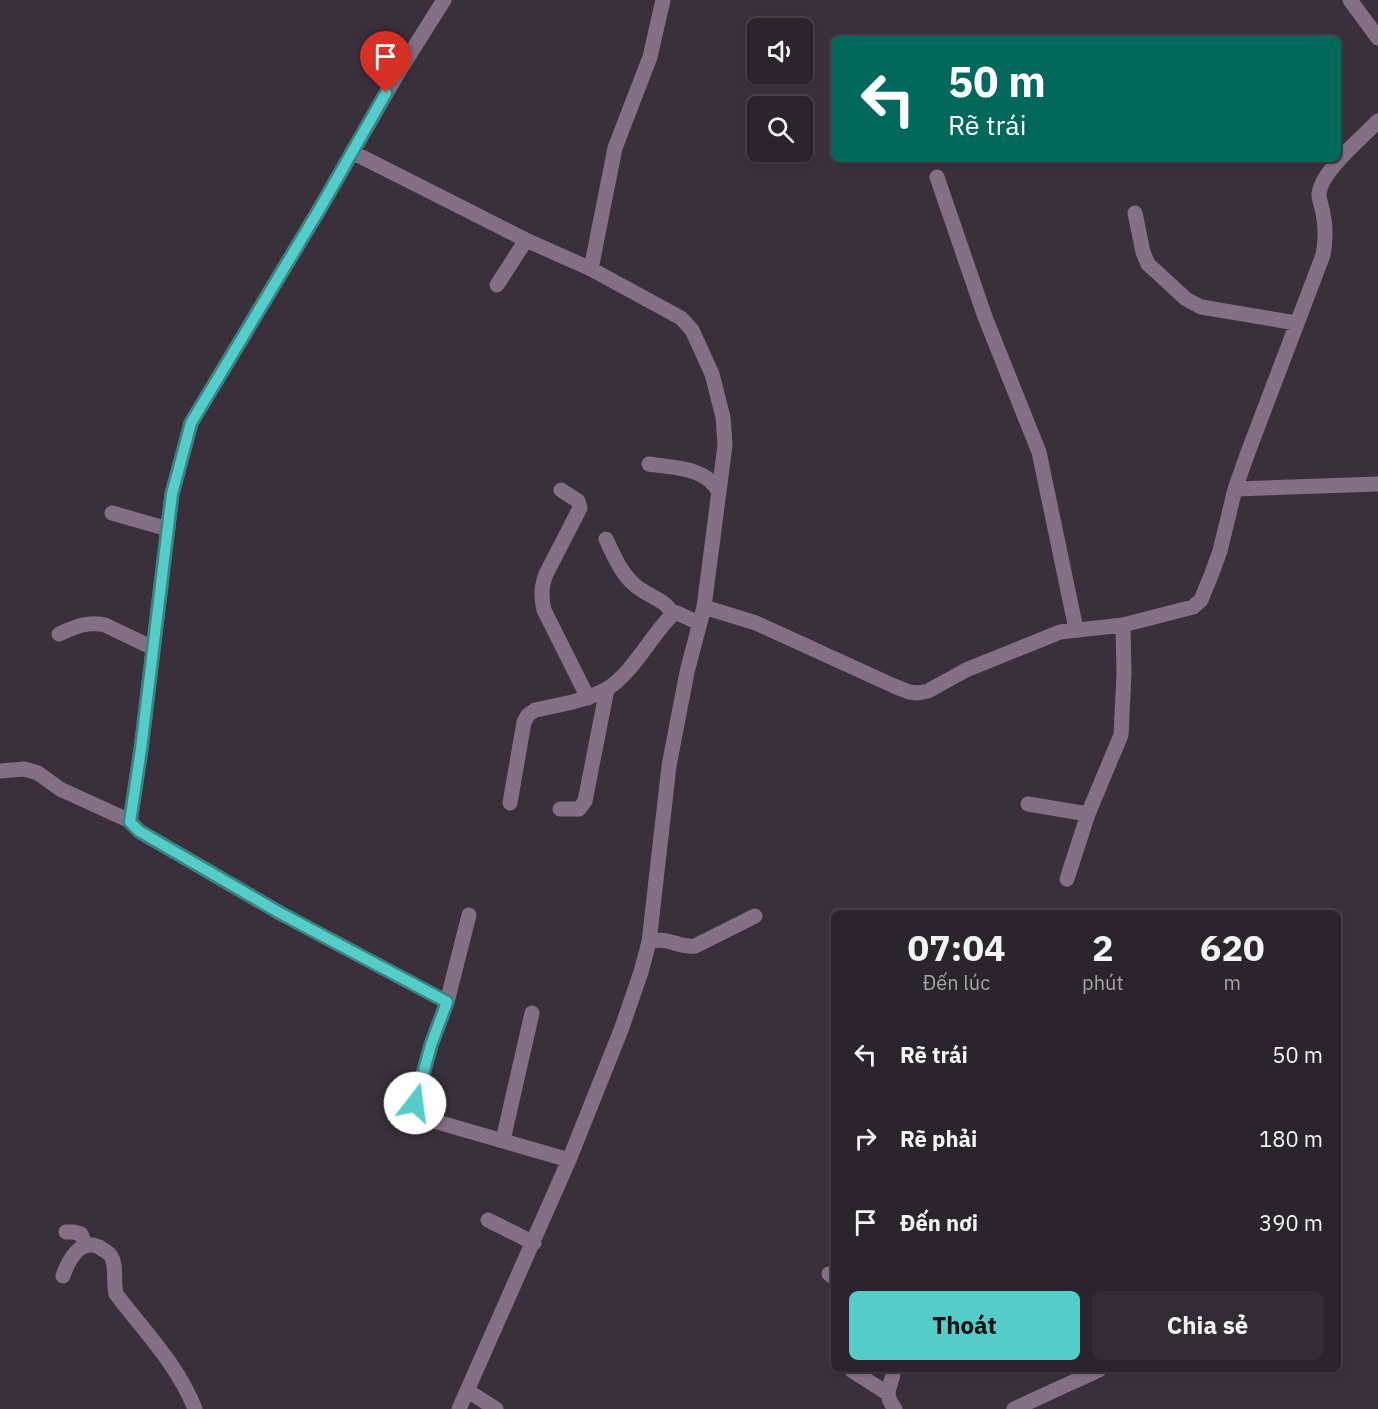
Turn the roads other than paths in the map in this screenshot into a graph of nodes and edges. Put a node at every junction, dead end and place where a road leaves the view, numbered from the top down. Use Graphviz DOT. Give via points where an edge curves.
graph roads {
  1 [pos="444,0"];
  2 [pos="663,0"];
  3 [pos="1350,0"];
  4 [pos="1378,38"];
  5 [pos="1378,122"];
  6 [pos="352,153"];
  7 [pos="1341,160"];
  8 [pos="1339,162"];
  9 [pos="937,177"];
  10 [pos="1135,213"];
  11 [pos="526,240"];
  12 [pos="591,269"];
  13 [pos="496,285"];
  14 [pos="1296,323"];
  15 [pos="649,464"];
  16 [pos="1378,484"];
  17 [pos="1236,489"];
  18 [pos="561,490"];
  19 [pos="719,492"];
  20 [pos="111,513"];
  21 [pos="168,529"];
  22 [pos="606,539"];
  23 [pos="704,607"];
  24 [pos="673,614"];
  25 [pos="699,623"];
  26 [pos="1123,625"];
  27 [pos="1076,629"];
  28 [pos="59,634"];
  29 [pos="153,648"];
  30 [pos="607,689"];
  31 [pos="588,698"];
  32 [pos="0,771"];
  33 [pos="510,803"];
  34 [pos="1029,804"];
  35 [pos="560,809"];
  36 [pos="1088,814"];
  37 [pos="130,822"];
  38 [pos="1067,879"];
  39 [pos="469,915"];
  40 [pos="755,916"];
  41 [pos="649,942"];
  42 [pos="447,1002"];
  43 [pos="531,1013"];
  44 [pos="503,1140"];
  45 [pos="569,1160"];
  46 [pos="488,1220"];
  47 [pos="66,1232"];
  48 [pos="534,1243"];
  49 [pos="85,1245"];
  50 [pos="63,1276"];
  51 [pos="854,1372"];
  52 [pos="893,1372"];
  53 [pos="1095,1372"];
  54 [pos="468,1390"];
  55 [pos="887,1393"];
  56 [pos="195,1409"];
  57 [pos="459,1409"];
  58 [pos="496,1409"];
  59 [pos="895,1409"];
  60 [pos="1014,1409"];
  1 -- 6 [label="street"];
  2 -- 12 [label="street" via="650,57 615,148"];
  3 -- 4 [label="street"];
  5 -- 7 [label="street"];
  6 -- 11 [label="street"];
  6 -- 21 [label="street" via="191,423 172,494"];
  8 -- 14 [label="street" via="1321,187 1326,241"];
  9 -- 27 [label="street" via="992,337 1039,452"];
  10 -- 14 [label="street" via="1148,264 1186,299 1201,307"];
  11 -- 12 [label="street"];
  11 -- 13 [label="street"];
  12 -- 19 [label="street" via="681,318 692,330 712,374 723,417 725,445"];
  14 -- 17 [label="street"];
  15 -- 19 [label="street" via="696,472 709,478"];
  16 -- 17 [label="street"];
  17 -- 26 [label="street" via="1202,600 1184,610"];
  18 -- 31 [label="street" via="578,501 580,508 542,583 542,600"];
  19 -- 23 [label="street"];
  20 -- 21 [label="street"];
  21 -- 29 [label="street"];
  22 -- 24 [label="street" via="627,578 664,603"];
  23 -- 25 [label="street"];
  23 -- 27 [label="street" via="756,623 894,686 918,693 1046,637"];
  24 -- 25 [label="street"];
  24 -- 30 [label="street" via="634,663"];
  25 -- 41 [label="street" via="669,766"];
  26 -- 27 [label="street"];
  26 -- 36 [label="street" via="1121,735"];
  28 -- 29 [label="street" via="96,623"];
  29 -- 37 [label="street"];
  30 -- 31 [label="street"];
  30 -- 35 [label="street" via="585,801 579,809"];
  31 -- 33 [label="street" via="528,715"];
  32 -- 37 [label="street" via="24,769 38,773 60,789"];
  34 -- 36 [label="street"];
  36 -- 38 [label="street"];
  37 -- 42 [label="street" via="209,873"];
  39 -- 42 [label="street"];
  40 -- 41 [label="street" via="695,946 663,939"];
  41 -- 45 [label="street" via="621,1030"];
  42 -- 44 [label="street" via="415,1103 418,1111 427,1119"];
  43 -- 44 [label="street"];
  44 -- 45 [label="street"];
  45 -- 48 [label="street"];
  46 -- 48 [label="street"];
  47 -- 49 [label="street" via="81,1234"];
  48 -- 54 [label="street"];
  49 -- 50 [label="street" via="76,1252"];
  49 -- 56 [label="street" via="98,1247 111,1257 116,1294 167,1359"];
  51 -- 55 [label="street"];
  52 -- 55 [label="street"];
  53 -- 60 [label="street"];
  54 -- 57 [label="street"];
  54 -- 58 [label="street"];
  55 -- 59 [label="street"];
}
